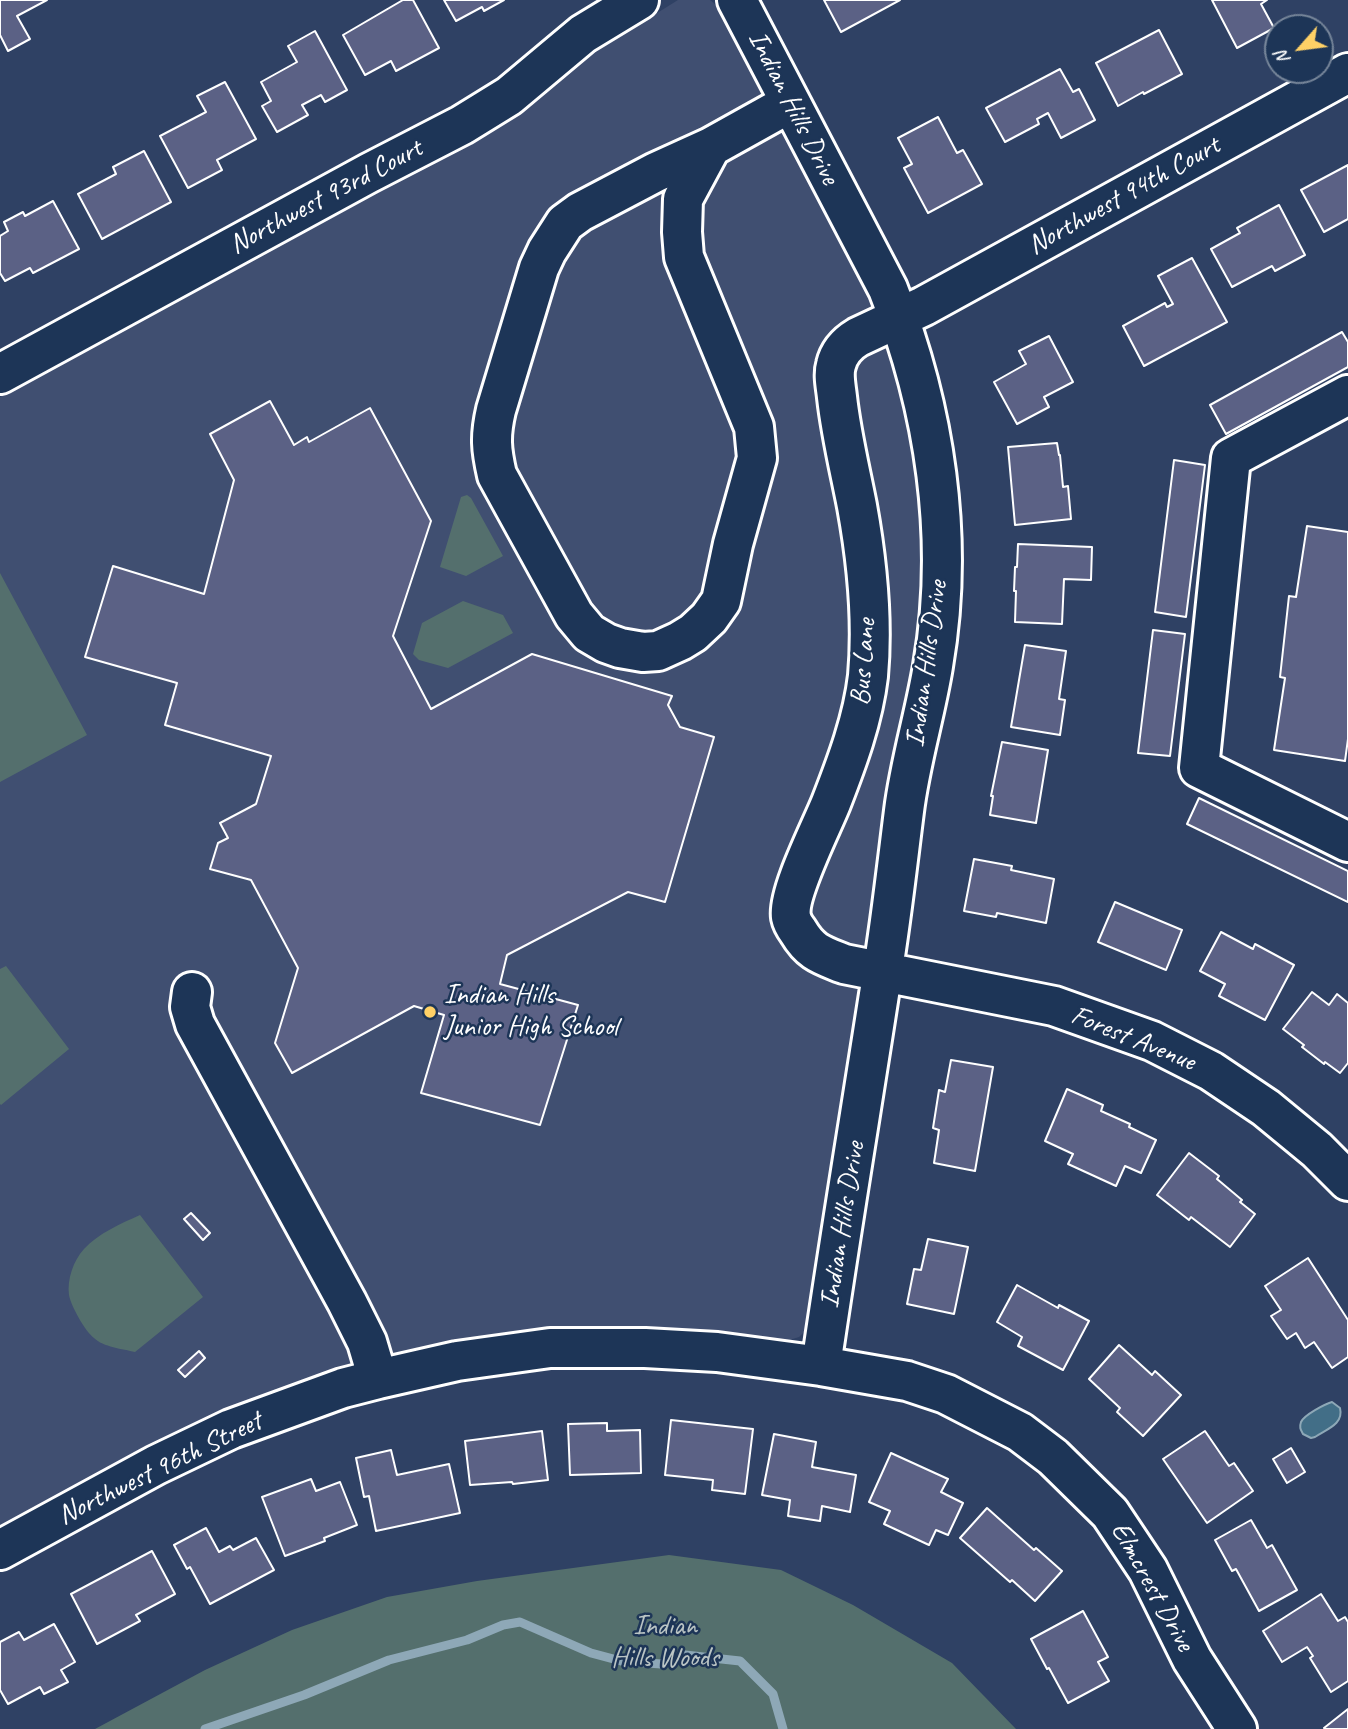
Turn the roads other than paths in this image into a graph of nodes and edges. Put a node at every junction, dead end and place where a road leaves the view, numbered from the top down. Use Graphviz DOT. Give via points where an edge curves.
graph roads {
  1 [pos="639,0"];
  2 [pos="737,0"];
  3 [pos="1348,74"];
  4 [pos="790,103"];
  5 [pos="710,147"];
  6 [pos="900,318"];
  7 [pos="0,374"];
  8 [pos="1348,394"];
  9 [pos="1348,842"];
  10 [pos="883,972"];
  11 [pos="192,992"];
  12 [pos="1348,1181"];
  13 [pos="821,1366"];
  14 [pos="378,1379"];
  15 [pos="0,1550"];
  16 [pos="1237,1729"];
  1 -- 7 [label="street, Northwest 93rd Court" via="583,34 509,96 462,125"];
  2 -- 4 [label="street, Indian Hills Drive"];
  3 -- 6 [label="street, Northwest 94th Court"];
  4 -- 5 [label="street"];
  4 -- 6 [label="street, Indian Hills Drive"];
  5 -- 5 [label="street" via="565,223 539,268 491,431 497,475 574,615 606,643 643,652 658,651 694,633 721,601 757,458 754,427 684,257 683,199"];
  6 -- 10 [label="street, Indian Hills Drive" via="933,448 941,520 941,592 933,664 905,800"];
  6 -- 10 [label="street, Bus Lane" via="848,343 835,366 864,553 868,675 850,752 791,902 791,919 814,952"];
  8 -- 9 [label="street" via="1231,458 1199,768"];
  10 -- 12 [label="street, Forest Avenue" via="1054,1006 1152,1041 1211,1071 1266,1108"];
  10 -- 13 [label="street, Indian Hills Drive"];
  11 -- 14 [label="street" via="195,1024 347,1302 367,1342"];
  13 -- 14 [label="street, Northwest 96th Street" via="717,1352 550,1349 457,1361"];
  13 -- 16 [label="street, Elmcrest Drive" via="907,1381 946,1394 1020,1432 1053,1457 1110,1513 1148,1570 1192,1659"];
  14 -- 15 [label="street, Northwest 96th Street" via="231,1429"];
}
